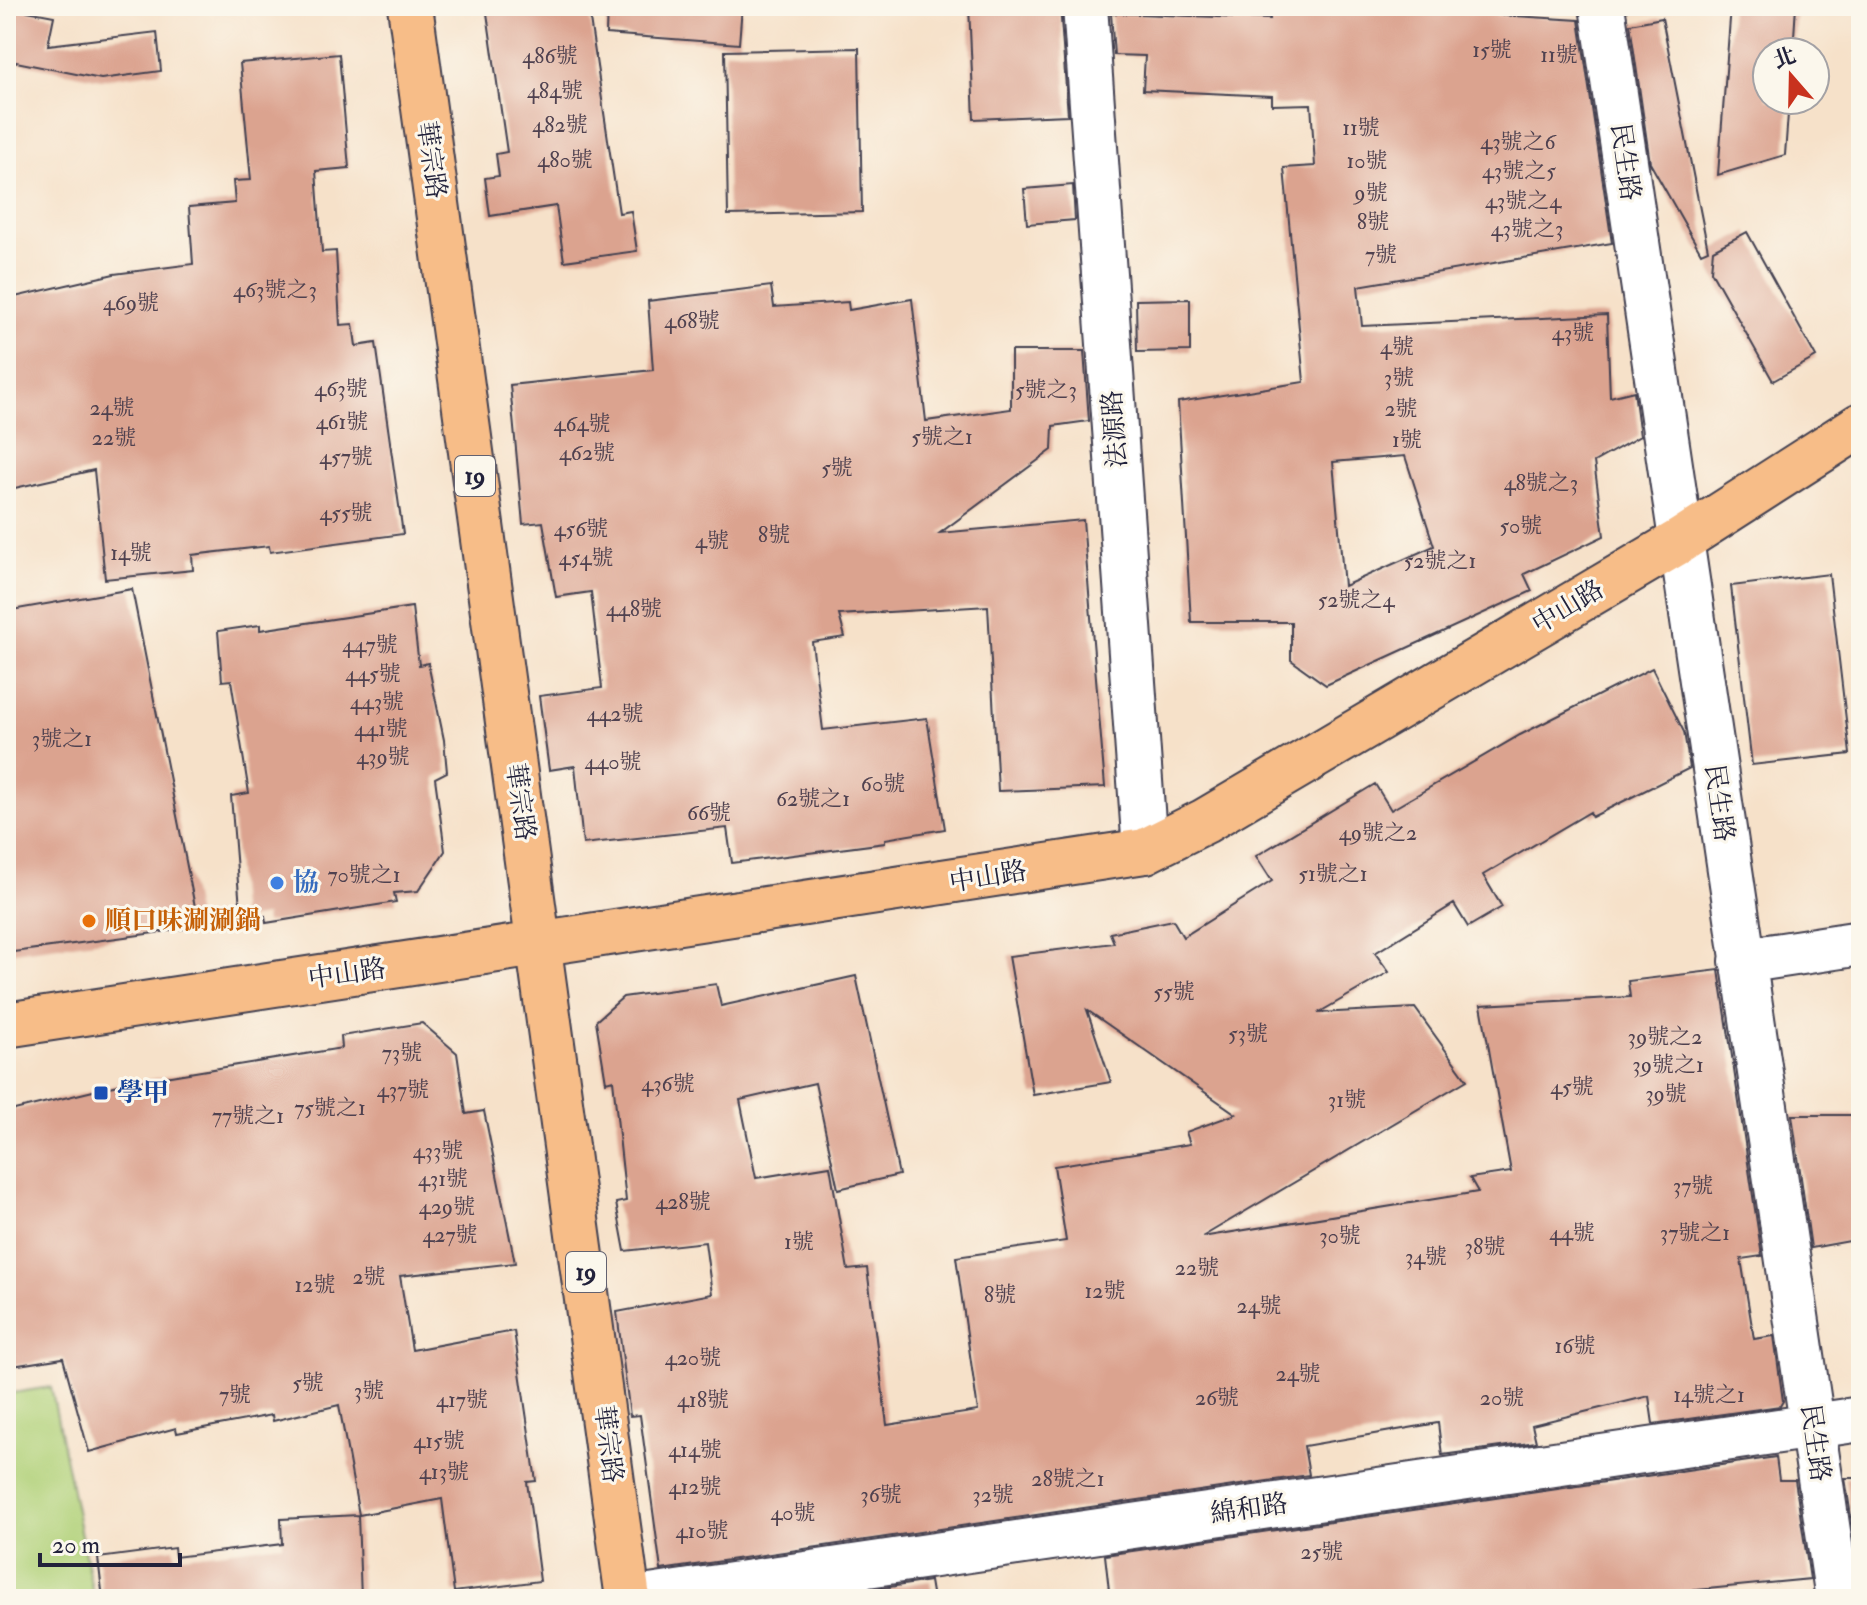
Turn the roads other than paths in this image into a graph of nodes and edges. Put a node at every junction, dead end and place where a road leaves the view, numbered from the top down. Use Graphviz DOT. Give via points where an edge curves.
graph roads {
  1 [pos="410,6"];
  2 [pos="1085,6"];
  3 [pos="1602,6"];
  4 [pos="1861,425"];
  5 [pos="1680,541"];
  6 [pos="1145,851"];
  7 [pos="1861,943"];
  8 [pos="540,946"];
  9 [pos="1742,961"];
  10 [pos="6,1025"];
  11 [pos="1861,1419"];
  12 [pos="1812,1426"];
  13 [pos="628,1599"];
  14 [pos="636,1599"];
  15 [pos="1838,1599"];
  1 -- 8 [label="main road, 華宗路 / 19"];
  2 -- 6 [label="street, 法源路"];
  3 -- 5 [label="street, 民生路"];
  4 -- 5 [label="main road, 中山路"];
  5 -- 6 [label="main road, 中山路" via="1205,821"];
  5 -- 9 [label="street, 民生路"];
  6 -- 8 [label="main road, 中山路"];
  7 -- 9 [label="street"];
  8 -- 10 [label="main road, 中山路"];
  8 -- 13 [label="main road, 華宗路 / 19"];
  9 -- 12 [label="street, 民生路"];
  11 -- 12 [label="street, 綿和路"];
  12 -- 14 [label="street, 綿和路"];
  12 -- 15 [label="street, 民生路"];
}
